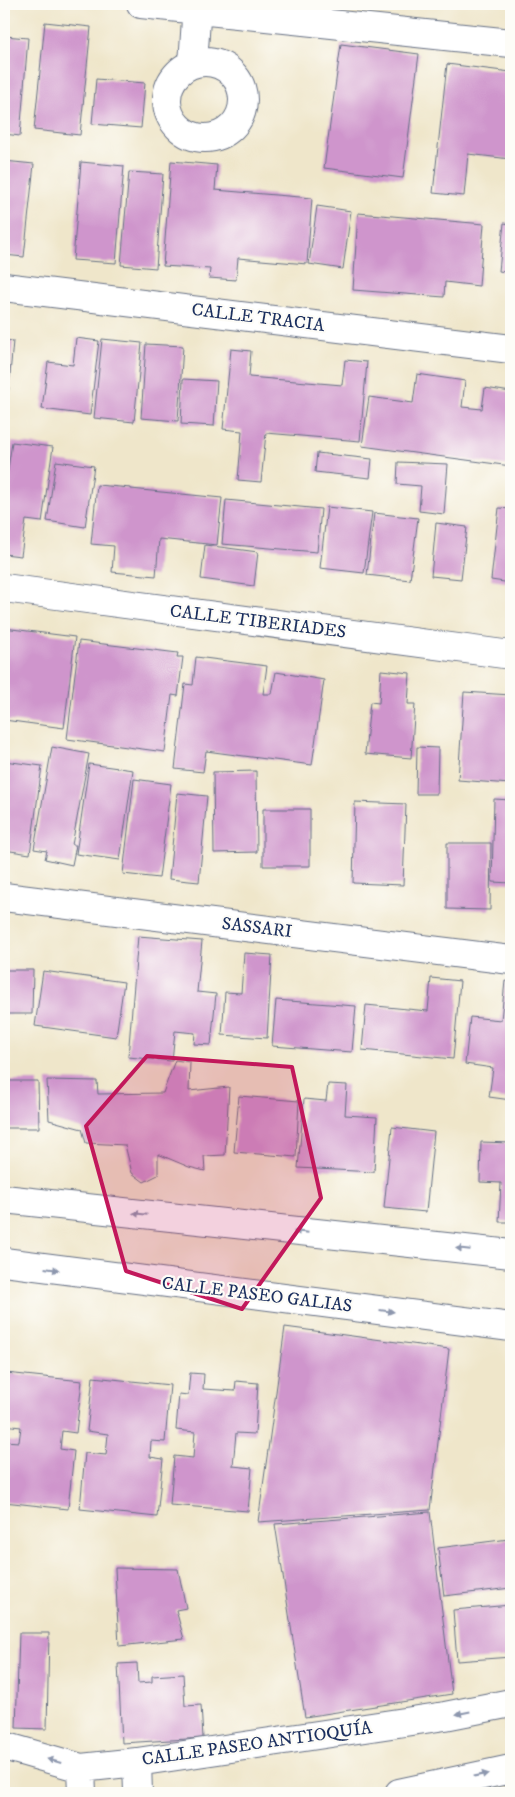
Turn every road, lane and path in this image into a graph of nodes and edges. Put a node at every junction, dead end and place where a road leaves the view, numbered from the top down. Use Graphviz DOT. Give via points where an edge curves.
graph roads {
  1 [pos="142,4"];
  2 [pos="197,7"];
  3 [pos="511,43"];
  4 [pos="193,64"];
  5 [pos="4,287"];
  6 [pos="511,349"];
  7 [pos="4,588"];
  8 [pos="511,655"];
  9 [pos="4,896"];
  10 [pos="511,960"];
  11 [pos="4,1199"];
  12 [pos="511,1254"];
  13 [pos="4,1262"];
  14 [pos="511,1327"];
  15 [pos="511,1703"];
  16 [pos="4,1746"];
  17 [pos="137,1762"];
  18 [pos="511,1769"];
  19 [pos="82,1781"];
  20 [pos="138,1793"];
  21 [pos="399,1793"];
  1 -- 2 [label="street"];
  2 -- 3 [label="street"];
  2 -- 4 [label="street"];
  5 -- 6 [label="street, CALLE TRACIA"];
  7 -- 8 [label="street, CALLE TIBERIADES"];
  9 -- 10 [label="street, SASSARI"];
  12 -- 11 [label="street, one-way"];
  13 -- 14 [label="street, CALLE PASEO GALIAS, one-way"];
  15 -- 17 [label="street, CALLE PASEO ANTIOQUÍA, one-way" via="445,1716"];
  19 -- 16 [label="street, CALLE PASEO ANTIOQUÍA, one-way"];
  17 -- 19 [label="street, CALLE PASEO ANTIOQUÍA"];
  17 -- 20 [label="street"];
  21 -- 18 [label="street, one-way"];
}
